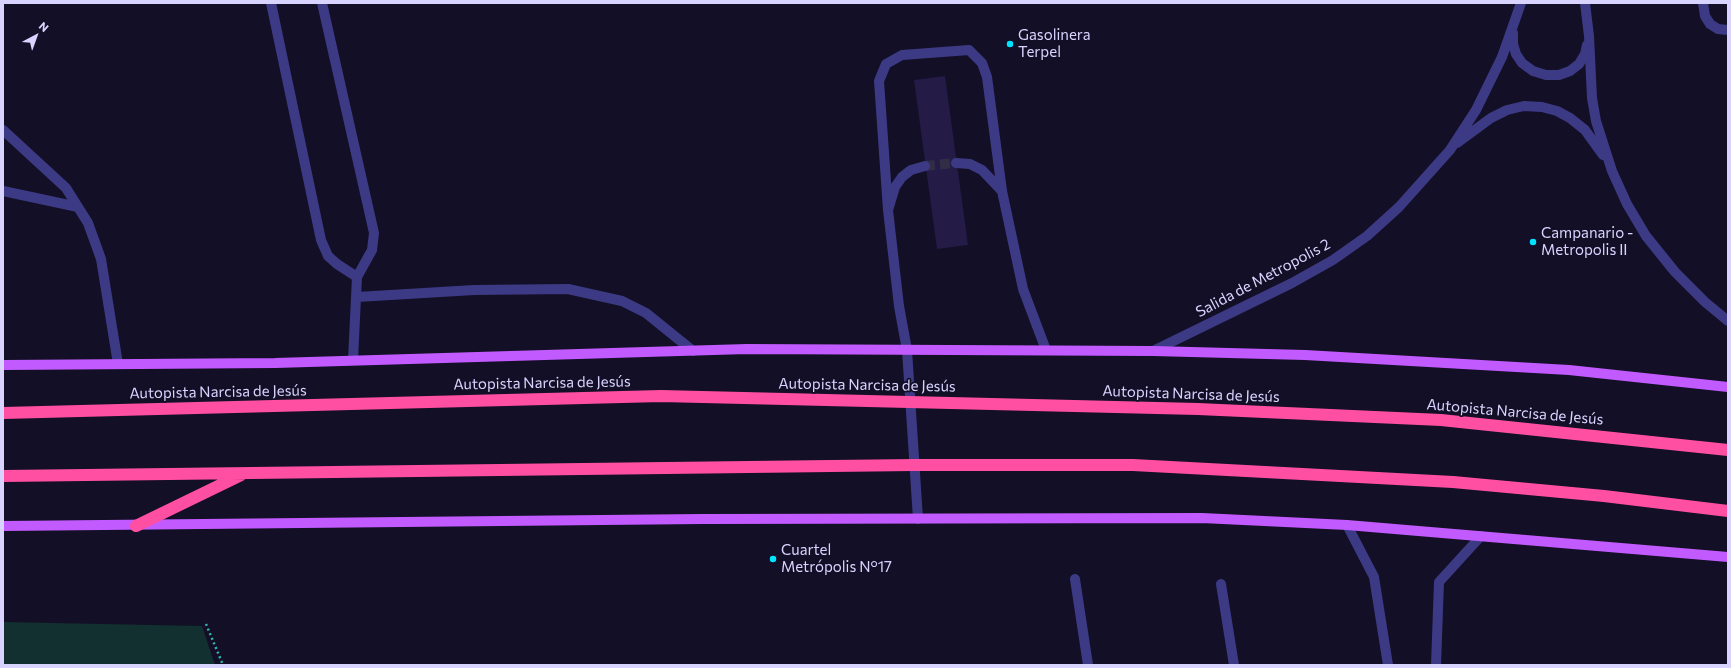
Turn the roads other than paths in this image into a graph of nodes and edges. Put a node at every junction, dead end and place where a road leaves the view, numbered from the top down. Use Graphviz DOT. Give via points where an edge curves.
graph roads {
  1 [pos="271,3"];
  2 [pos="322,3"];
  3 [pos="1521,3"];
  4 [pos="1585,3"];
  5 [pos="1703,3"];
  6 [pos="1512,25"];
  7 [pos="1728,30"];
  8 [pos="1589,36"];
  9 [pos="3,130"];
  10 [pos="1450,150"];
  11 [pos="956,163"];
  12 [pos="925,166"];
  13 [pos="1612,171"];
  14 [pos="3,191"];
  15 [pos="1002,191"];
  16 [pos="78,207"];
  17 [pos="888,210"];
  18 [pos="357,277"];
  19 [pos="357,297"];
  20 [pos="1728,321"];
  21 [pos="693,350"];
  22 [pos="907,350"];
  23 [pos="1046,350"];
  24 [pos="1153,351"];
  25 [pos="353,360"];
  26 [pos="118,364"];
  27 [pos="3,365"];
  28 [pos="1728,386"];
  29 [pos="910,402"];
  30 [pos="3,413"];
  31 [pos="1728,450"];
  32 [pos="914,465"];
  33 [pos="245,473"];
  34 [pos="3,476"];
  35 [pos="1728,512"];
  36 [pos="918,519"];
  37 [pos="1347,525"];
  38 [pos="3,526"];
  39 [pos="136,526"];
  40 [pos="1481,536"];
  41 [pos="1728,557"];
  42 [pos="1075,578"];
  43 [pos="1221,584"];
  44 [pos="1088,665"];
  45 [pos="1234,665"];
  46 [pos="1388,665"];
  47 [pos="1436,665"];
  1 -- 18 [label="street" via="321,240 328,256"];
  2 -- 18 [label="street" via="374,233 372,250"];
  3 -- 6 [label="street, Salida de Metropolis 2"];
  4 -- 8 [label="street"];
  5 -- 7 [label="street" via="1705,16 1710,24 1718,29"];
  6 -- 8 [label="street" via="1513,44 1522,63 1546,75 1559,75 1579,64 1585,54"];
  6 -- 10 [label="street, Salida de Metropolis 2" via="1491,81"];
  8 -- 13 [label="street" via="1592,98 1596,121"];
  9 -- 16 [label="street" via="66,188"];
  10 -- 13 [label="street" via="1502,112 1524,106 1542,106 1570,118 1585,130"];
  10 -- 24 [label="street, Salida de Metropolis 2" via="1400,206 1367,236 1333,260 1292,283"];
  11 -- 15 [label="street" via="970,164 982,170"];
  12 -- 17 [label="street" via="912,170 902,177 895,187"];
  13 -- 20 [label="street" via="1627,204 1646,236 1675,272"];
  14 -- 16 [label="street"];
  15 -- 17 [label="street" via="987,77 982,63 969,50 902,55 886,64 879,81"];
  15 -- 23 [label="street" via="1023,289"];
  16 -- 26 [label="street" via="88,223 101,259"];
  17 -- 22 [label="street" via="899,306"];
  18 -- 19 [label="street"];
  19 -- 21 [label="street" via="474,290 568,289 622,301 646,313"];
  19 -- 25 [label="street"];
  21 -- 22 [label="main road, Autopista Narcisa de Jesús"];
  21 -- 25 [label="main road, Autopista Narcisa de Jesús"];
  22 -- 23 [label="main road, Autopista Narcisa de Jesús"];
  22 -- 29 [label="street"];
  23 -- 24 [label="main road, Autopista Narcisa de Jesús"];
  24 -- 28 [label="main road, Autopista Narcisa de Jesús" via="1305,355 1561,369"];
  25 -- 26 [label="main road, Autopista Narcisa de Jesús"];
  26 -- 27 [label="main road, Autopista Narcisa de Jesús"];
  29 -- 30 [label="highway, Autopista Narcisa de Jesús" via="661,396"];
  29 -- 31 [label="highway, Autopista Narcisa de Jesús" via="1198,409 1441,420"];
  29 -- 32 [label="street"];
  32 -- 33 [label="highway"];
  32 -- 35 [label="highway" via="1133,465 1317,474 1477,484 1604,496"];
  32 -- 36 [label="street"];
  33 -- 34 [label="highway"];
  33 -- 39 [label="highway"];
  36 -- 37 [label="main road" via="1202,518"];
  36 -- 39 [label="main road"];
  37 -- 40 [label="main road"];
  37 -- 46 [label="street" via="1374,577"];
  38 -- 39 [label="main road"];
  40 -- 41 [label="main road"];
  40 -- 47 [label="street" via="1439,582"];
  42 -- 44 [label="street"];
  43 -- 45 [label="street"];
}
